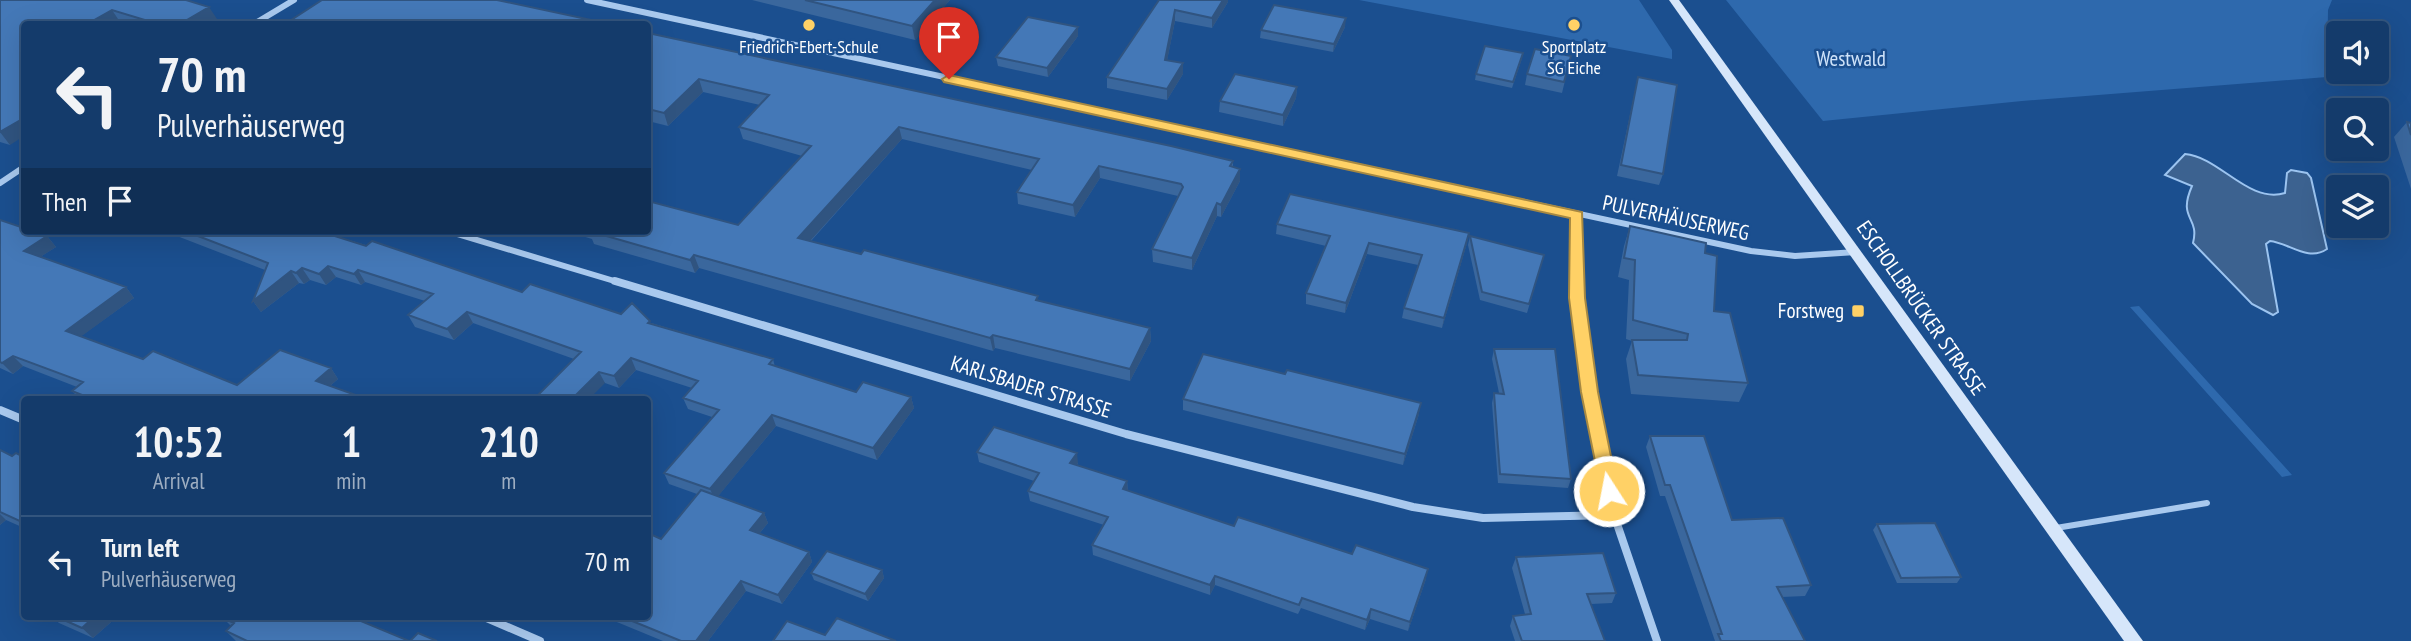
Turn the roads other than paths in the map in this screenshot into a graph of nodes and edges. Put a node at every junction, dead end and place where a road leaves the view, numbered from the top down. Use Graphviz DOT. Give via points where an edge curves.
graph roads {
  1 [pos="293,0"];
  2 [pos="587,0"];
  3 [pos="1674,0"];
  4 [pos="259,21"];
  5 [pos="21,169"];
  6 [pos="0,183"];
  7 [pos="1577,215"];
  8 [pos="460,235"];
  9 [pos="1856,252"];
  10 [pos="0,410"];
  11 [pos="21,419"];
  12 [pos="2207,503"];
  13 [pos="1614,515"];
  14 [pos="2052,529"];
  15 [pos="491,620"];
  16 [pos="540,641"];
  17 [pos="1657,641"];
  18 [pos="2134,641"];
  1 -- 4 [label="street"];
  2 -- 7 [label="street, PULVERHÄUSERWEG"];
  3 -- 9 [label="main road, ESCHOLLBRÜCKER STRASSE"];
  5 -- 6 [label="street"];
  7 -- 9 [label="street, PULVERHÄUSERWEG" via="1774,255"];
  7 -- 13 [label="street" via="1577,298"];
  8 -- 13 [label="street, KARLSBADER STRASSE" via="1126,434 1400,504 1483,518"];
  9 -- 14 [label="main road, ESCHOLLBRÜCKER STRASSE"];
  10 -- 11 [label="street"];
  12 -- 14 [label="lane"];
  13 -- 17 [label="street"];
  14 -- 18 [label="main road, ESCHOLLBRÜCKER STRASSE"];
  15 -- 16 [label="street"];
}
